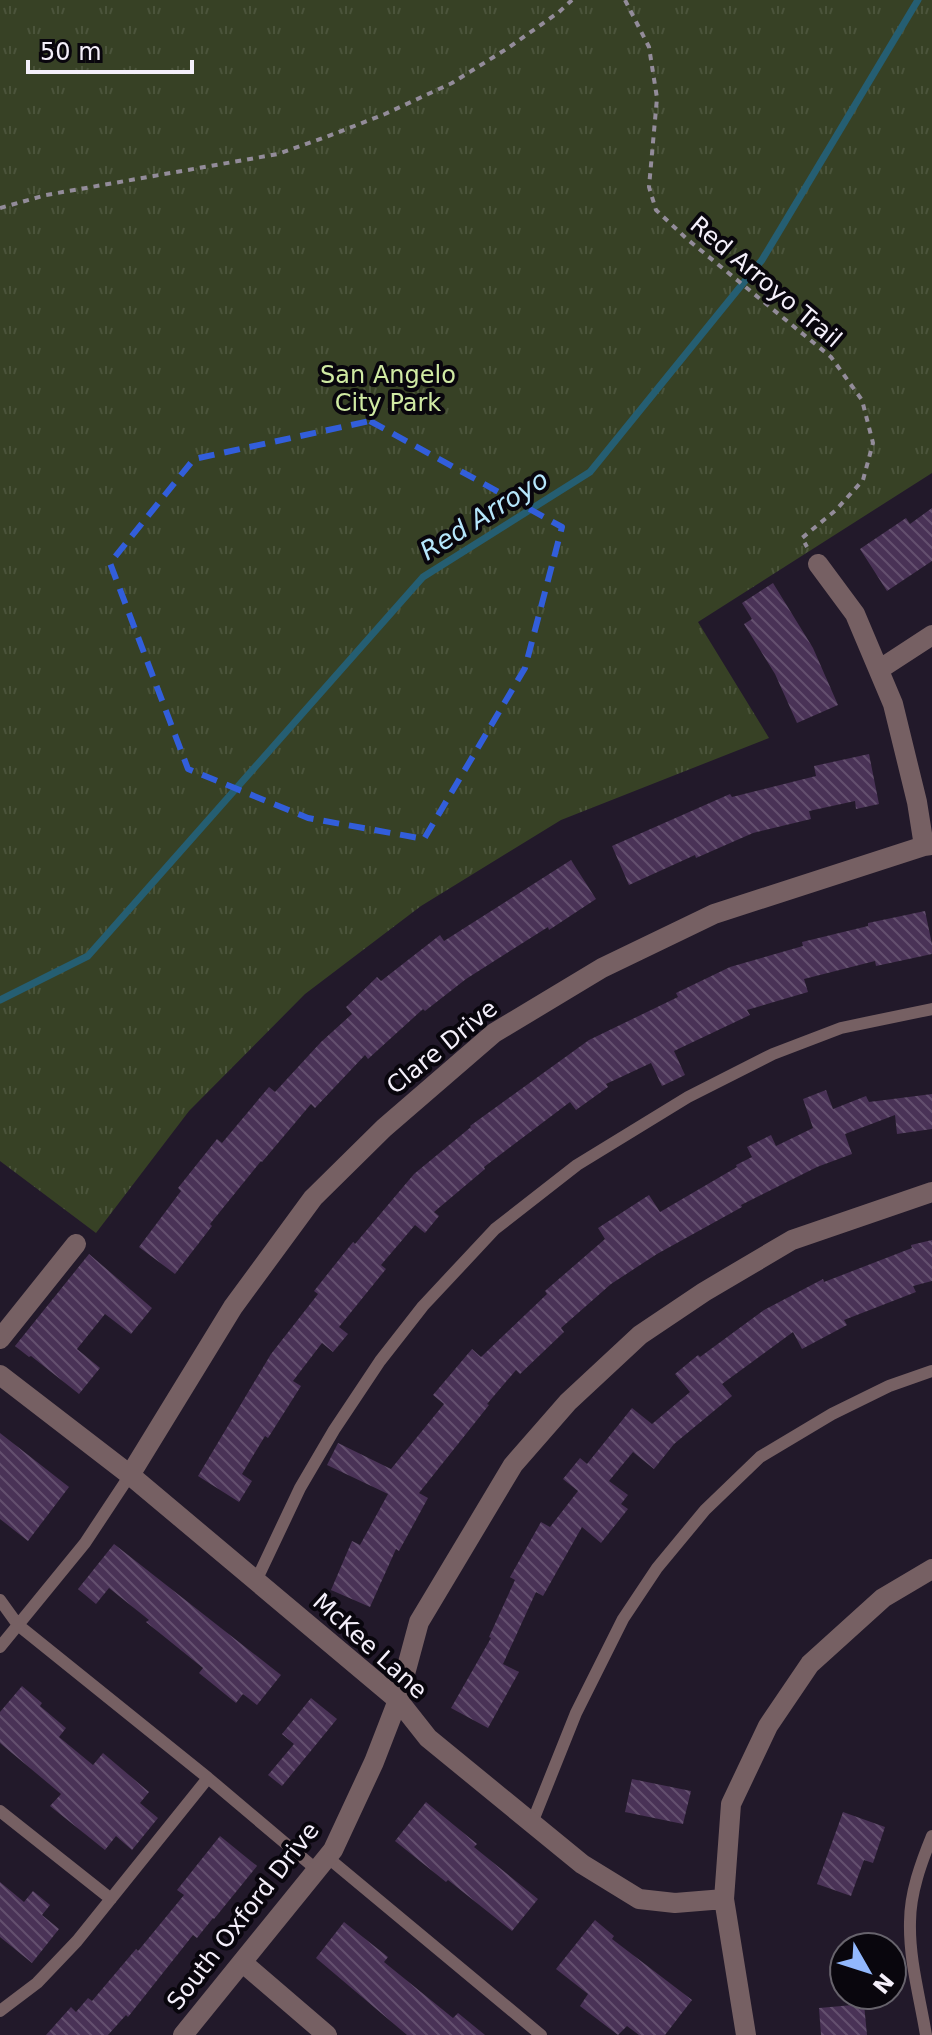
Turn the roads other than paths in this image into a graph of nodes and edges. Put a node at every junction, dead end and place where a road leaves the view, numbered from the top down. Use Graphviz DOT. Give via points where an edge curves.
graph roads {
  1 [pos="818,564"];
  2 [pos="932,635"];
  3 [pos="880,669"];
  4 [pos="928,846"];
  5 [pos="932,1009"];
  6 [pos="932,1192"];
  7 [pos="76,1244"];
  8 [pos="0,1339"];
  9 [pos="932,1371"];
  10 [pos="0,1375"];
  11 [pos="130,1475"];
  12 [pos="932,1569"];
  13 [pos="256,1581"];
  14 [pos="0,1600"];
  15 [pos="18,1625"];
  16 [pos="0,1647"];
  17 [pos="398,1700"];
  18 [pos="208,1778"];
  19 [pos="0,1811"];
  20 [pos="532,1823"];
  21 [pos="932,1836"];
  22 [pos="322,1863"];
  23 [pos="111,1899"];
  24 [pos="724,1899"];
  25 [pos="243,1963"];
  26 [pos="0,2011"];
  27 [pos="183,2035"];
  28 [pos="327,2035"];
  29 [pos="541,2035"];
  30 [pos="746,2035"];
  31 [pos="926,2035"];
  1 -- 3 [label="street" via="855,614"];
  2 -- 3 [label="street"];
  3 -- 4 [label="street"];
  4 -- 11 [label="street, Clare Drive" via="714,914 602,968 494,1033 313,1198 233,1307"];
  5 -- 13 [label="lane" via="841,1028 773,1054 688,1097 577,1165 495,1229 423,1306 372,1373 300,1488"];
  6 -- 17 [label="street, South Oxford Drive" via="792,1240 640,1335 568,1402 513,1465 454,1560 419,1622"];
  7 -- 8 [label="street"];
  9 -- 20 [label="lane" via="832,1414 760,1457 705,1510 623,1619 576,1713"];
  10 -- 11 [label="street, McKee Lane"];
  11 -- 13 [label="street, McKee Lane"];
  11 -- 15 [label="lane" via="85,1543"];
  12 -- 24 [label="street" via="883,1598 810,1664 768,1726 731,1804"];
  13 -- 17 [label="street, McKee Lane"];
  14 -- 15 [label="lane"];
  15 -- 16 [label="lane"];
  15 -- 18 [label="lane"];
  17 -- 20 [label="street, McKee Lane" via="428,1738"];
  17 -- 22 [label="street, South Oxford Drive" via="333,1850"];
  18 -- 22 [label="lane"];
  18 -- 23 [label="lane"];
  19 -- 23 [label="lane"];
  20 -- 24 [label="street, McKee Lane" via="582,1864 639,1899"];
  21 -- 31 [label="lane" via="910,1920"];
  22 -- 25 [label="street, South Oxford Drive"];
  22 -- 29 [label="lane"];
  23 -- 26 [label="lane" via="37,1983"];
  24 -- 30 [label="street"];
  25 -- 27 [label="street, South Oxford Drive"];
  25 -- 28 [label="street"];
}
